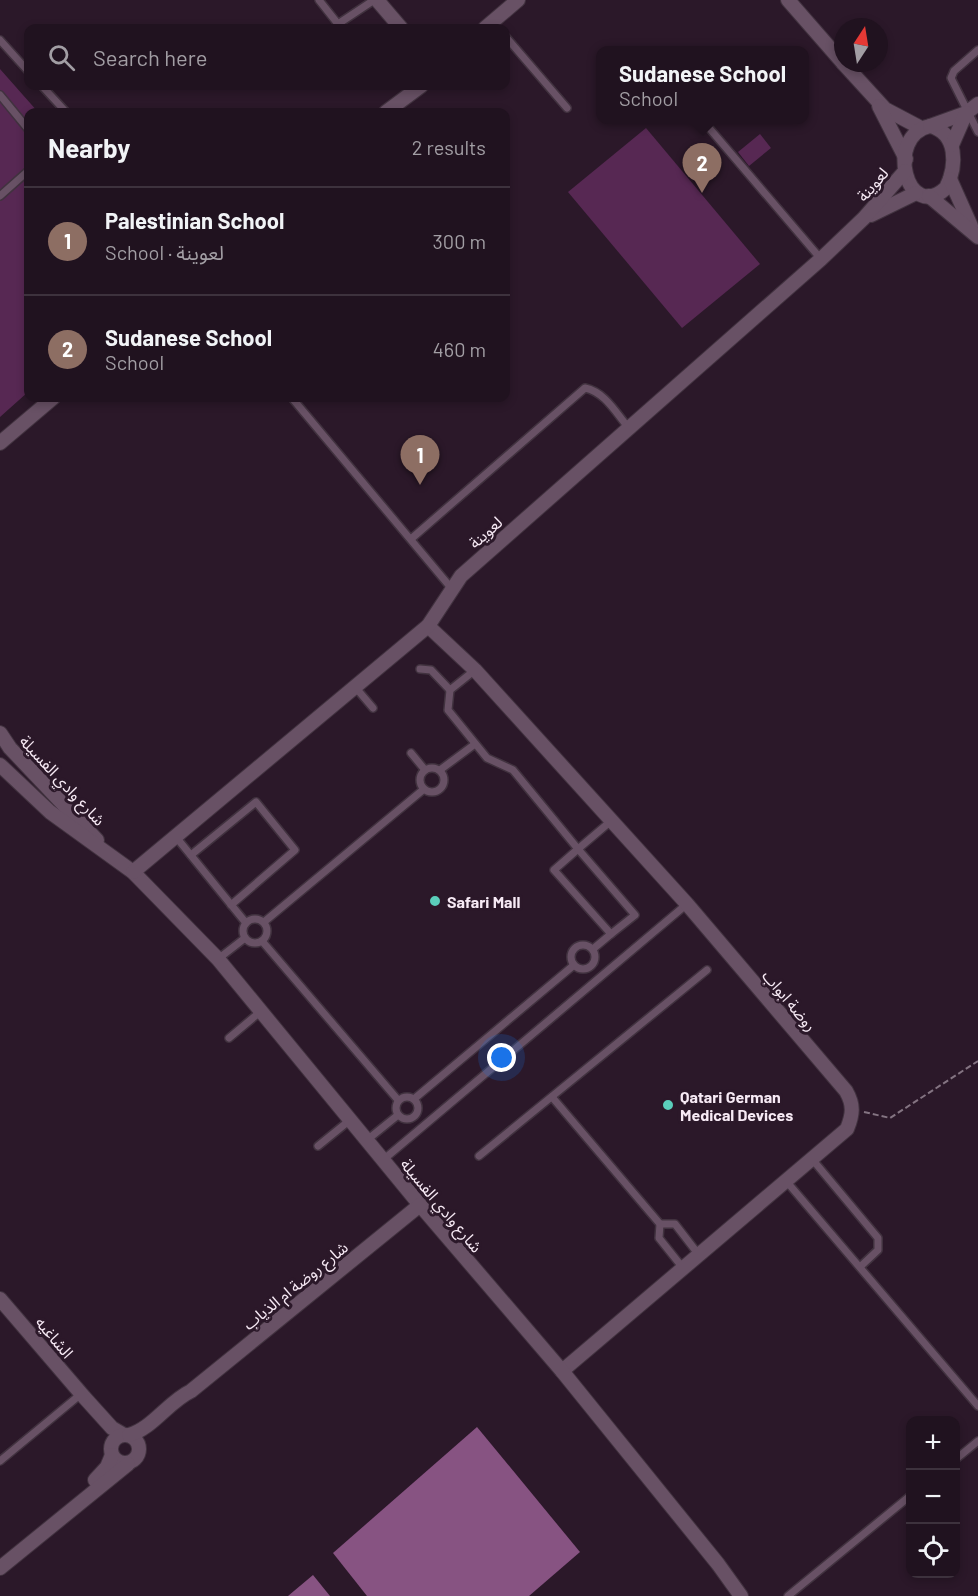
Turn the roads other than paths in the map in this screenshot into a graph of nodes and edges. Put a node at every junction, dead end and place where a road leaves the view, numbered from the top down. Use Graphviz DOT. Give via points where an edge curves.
graph roads {
  1 [pos="319,0"];
  2 [pos="375,0"];
  3 [pos="518,0"];
  4 [pos="788,0"];
  5 [pos="397,24"];
  6 [pos="493,24"];
  7 [pos="0,40"];
  8 [pos="510,42"];
  9 [pos="978,50"];
  10 [pos="834,53"];
  11 [pos="24,67"];
  12 [pos="851,72"];
  13 [pos="46,90"];
  14 [pos="416,90"];
  15 [pos="0,95"];
  16 [pos="875,99"];
  17 [pos="978,104"];
  18 [pos="62,108"];
  19 [pos="391,108"];
  20 [pos="567,108"];
  21 [pos="966,113"];
  22 [pos="24,124"];
  23 [pos="706,124"];
  24 [pos="926,127"];
  25 [pos="978,132"];
  26 [pos="952,145"];
  27 [pos="905,165"];
  28 [pos="24,175"];
  29 [pos="950,179"];
  30 [pos="922,195"];
  31 [pos="0,196"];
  32 [pos="864,218"];
  33 [pos="976,235"];
  34 [pos="820,259"];
  35 [pos="48,402"];
  36 [pos="295,402"];
  37 [pos="628,427"];
  38 [pos="0,443"];
  39 [pos="411,539"];
  40 [pos="452,590"];
  41 [pos="428,626"];
  42 [pos="420,669"];
  43 [pos="475,670"];
  44 [pos="356,688"];
  45 [pos="450,690"];
  46 [pos="372,708"];
  47 [pos="0,733"];
  48 [pos="475,744"];
  49 [pos="411,753"];
  50 [pos="0,765"];
  51 [pos="425,770"];
  52 [pos="440,770"];
  53 [pos="424,789"];
  54 [pos="611,821"];
  55 [pos="175,836"];
  56 [pos="104,848"];
  57 [pos="579,849"];
  58 [pos="191,855"];
  59 [pos="133,872"];
  60 [pos="687,904"];
  61 [pos="231,905"];
  62 [pos="264,922"];
  63 [pos="246,923"];
  64 [pos="611,934"];
  65 [pos="245,938"];
  66 [pos="262,941"];
  67 [pos="593,949"];
  68 [pos="218,959"];
  69 [pos="574,965"];
  70 [pos="592,966"];
  71 [pos="707,970"];
  72 [pos="601,977"];
  73 [pos="260,1012"];
  74 [pos="229,1038"];
  75 [pos="552,1097"];
  76 [pos="414,1099"];
  77 [pos="398,1100"];
  78 [pos="398,1115"];
  79 [pos="414,1116"];
  80 [pos="350,1120"];
  81 [pos="422,1127"];
  82 [pos="367,1140"];
  83 [pos="318,1146"];
  84 [pos="479,1156"];
  85 [pos="812,1159"];
  86 [pos="383,1160"];
  87 [pos="787,1182"];
  88 [pos="420,1205"];
  89 [pos="660,1224"];
  90 [pos="699,1255"];
  91 [pos="861,1266"];
  92 [pos="683,1268"];
  93 [pos="0,1299"];
  94 [pos="562,1371"];
  95 [pos="191,1391"];
  96 [pos="82,1396"];
  97 [pos="978,1406"];
  98 [pos="126,1435"];
  99 [pos="978,1441"];
  100 [pos="140,1450"];
  101 [pos="111,1452"];
  102 [pos="960,1456"];
  103 [pos="0,1461"];
  104 [pos="128,1464"];
  105 [pos="906,1499"];
  106 [pos="0,1559"];
  107 [pos="0,1568"];
  108 [pos="741,1596"];
  109 [pos="788,1596"];
  1 -- 2 [label="lane" via="338,24"];
  2 -- 5 [label="street"];
  3 -- 6 [label="street"];
  4 -- 10 [label="street"];
  7 -- 11 [label="lane"];
  8 -- 20 [label="lane"];
  9 -- 21 [label="lane" via="951,74"];
  12 -- 16 [label="street"];
  13 -- 18 [label="lane"];
  14 -- 19 [label="street"];
  15 -- 22 [label="lane"];
  16 -- 24 [label="street" via="896,116"];
  16 -- 27 [label="street"];
  17 -- 21 [label="street"];
  21 -- 24 [label="street"];
  21 -- 25 [label="lane"];
  21 -- 26 [label="street"];
  23 -- 34 [label="lane"];
  24 -- 26 [label="street" via="945,132"];
  24 -- 27 [label="street" via="909,141"];
  26 -- 29 [label="street"];
  27 -- 30 [label="street" via="907,181"];
  27 -- 32 [label="street, لعوينة"];
  28 -- 31 [label="lane"];
  29 -- 30 [label="street" via="942,192"];
  29 -- 33 [label="street"];
  30 -- 32 [label="street, لعوينة"];
  30 -- 33 [label="street"];
  32 -- 34 [label="street, لعوينة"];
  34 -- 37 [label="street, لعوينة"];
  35 -- 38 [label="street"];
  36 -- 39 [label="lane"];
  37 -- 39 [label="lane" via="604,398 585,388"];
  37 -- 40 [label="street, لعوينة" via="490,549"];
  39 -- 40 [label="lane"];
  40 -- 41 [label="street, لعوينة"];
  41 -- 43 [label="street, روضة ابواب"];
  41 -- 44 [label="street, لعوينة"];
  42 -- 45 [label="lane" via="431,670"];
  43 -- 45 [label="lane"];
  43 -- 54 [label="street, روضة ابواب"];
  44 -- 46 [label="lane"];
  44 -- 55 [label="street, لعوينة"];
  45 -- 48 [label="lane" via="448,710"];
  47 -- 56 [label="street, شارع وادي الفسيلة"];
  48 -- 52 [label="lane"];
  48 -- 57 [label="lane" via="487,758 513,770"];
  49 -- 51 [label="lane"];
  50 -- 56 [label="street, شارع وادي الفسيلة" via="64,823"];
  51 -- 52 [label="lane"];
  51 -- 53 [label="lane" via="420,780"];
  52 -- 53 [label="lane" via="444,779 441,788 433,792"];
  53 -- 62 [label="lane"];
  54 -- 57 [label="lane"];
  54 -- 60 [label="street, روضة ابواب"];
  55 -- 58 [label="lane"];
  55 -- 59 [label="street, لعوينة"];
  56 -- 59 [label="street, شارع وادي الفسيلة"];
  57 -- 64 [label="lane" via="635,915"];
  57 -- 64 [label="lane" via="554,870"];
  58 -- 61 [label="lane"];
  58 -- 61 [label="lane" via="256,802 295,850"];
  59 -- 68 [label="street, شارع وادي الفسيلة"];
  60 -- 72 [label="lane"];
  60 -- 85 [label="street, روضة ابواب" via="846,1091 853,1110 847,1129"];
  61 -- 63 [label="lane"];
  62 -- 63 [label="lane" via="253,919"];
  62 -- 66 [label="lane" via="267,933"];
  63 -- 65 [label="lane"];
  64 -- 67 [label="lane"];
  65 -- 66 [label="lane" via="253,944"];
  65 -- 68 [label="lane"];
  66 -- 77 [label="lane"];
  67 -- 69 [label="lane" via="586,944 576,946 570,956"];
  67 -- 70 [label="lane" via="596,957"];
  68 -- 73 [label="street, شارع وادي الفسيلة"];
  69 -- 70 [label="lane" via="581,969"];
  69 -- 76 [label="lane"];
  70 -- 72 [label="lane"];
  71 -- 75 [label="lane"];
  72 -- 81 [label="lane"];
  73 -- 74 [label="lane"];
  73 -- 80 [label="street, شارع وادي الفسيلة"];
  75 -- 84 [label="lane"];
  75 -- 89 [label="lane"];
  76 -- 77 [label="lane"];
  76 -- 79 [label="lane" via="418,1108"];
  77 -- 78 [label="lane"];
  78 -- 79 [label="lane" via="404,1119"];
  78 -- 82 [label="lane"];
  79 -- 81 [label="lane"];
  80 -- 82 [label="street, شارع وادي الفسيلة"];
  80 -- 83 [label="lane"];
  81 -- 86 [label="lane"];
  82 -- 86 [label="street, شارع وادي الفسيلة"];
  85 -- 87 [label="street"];
  85 -- 91 [label="lane" via="878,1238 878,1250"];
  86 -- 88 [label="street, شارع وادي الفسيلة"];
  87 -- 90 [label="street"];
  87 -- 91 [label="lane"];
  88 -- 94 [label="street, شارع وادي الفسيلة"];
  88 -- 95 [label="street, شارع روضة ام الذياب"];
  89 -- 90 [label="lane" via="675,1224"];
  89 -- 92 [label="lane" via="659,1238"];
  90 -- 92 [label="street"];
  91 -- 97 [label="lane"];
  92 -- 94 [label="street"];
  93 -- 96 [label="street, الشاغيه"];
  94 -- 108 [label="street, شارع وادي الفسيلة"];
  95 -- 98 [label="street, شارع روضة ام الذياب" via="140,1430"];
  95 -- 100 [label="street, شارع روضة ام الذياب" via="181,1407 149,1433"];
  96 -- 98 [label="street, الشاغيه" via="112,1428"];
  96 -- 101 [label="street, الشاغيه"];
  96 -- 103 [label="lane"];
  98 -- 100 [label="street" via="137,1441"];
  98 -- 101 [label="street" via="116,1438"];
  99 -- 102 [label="lane"];
  100 -- 104 [label="street"];
  101 -- 104 [label="street" via="117,1461"];
  101 -- 106 [label="street" via="107,1467 99,1476"];
  104 -- 107 [label="street"];
  105 -- 109 [label="lane"];
}
